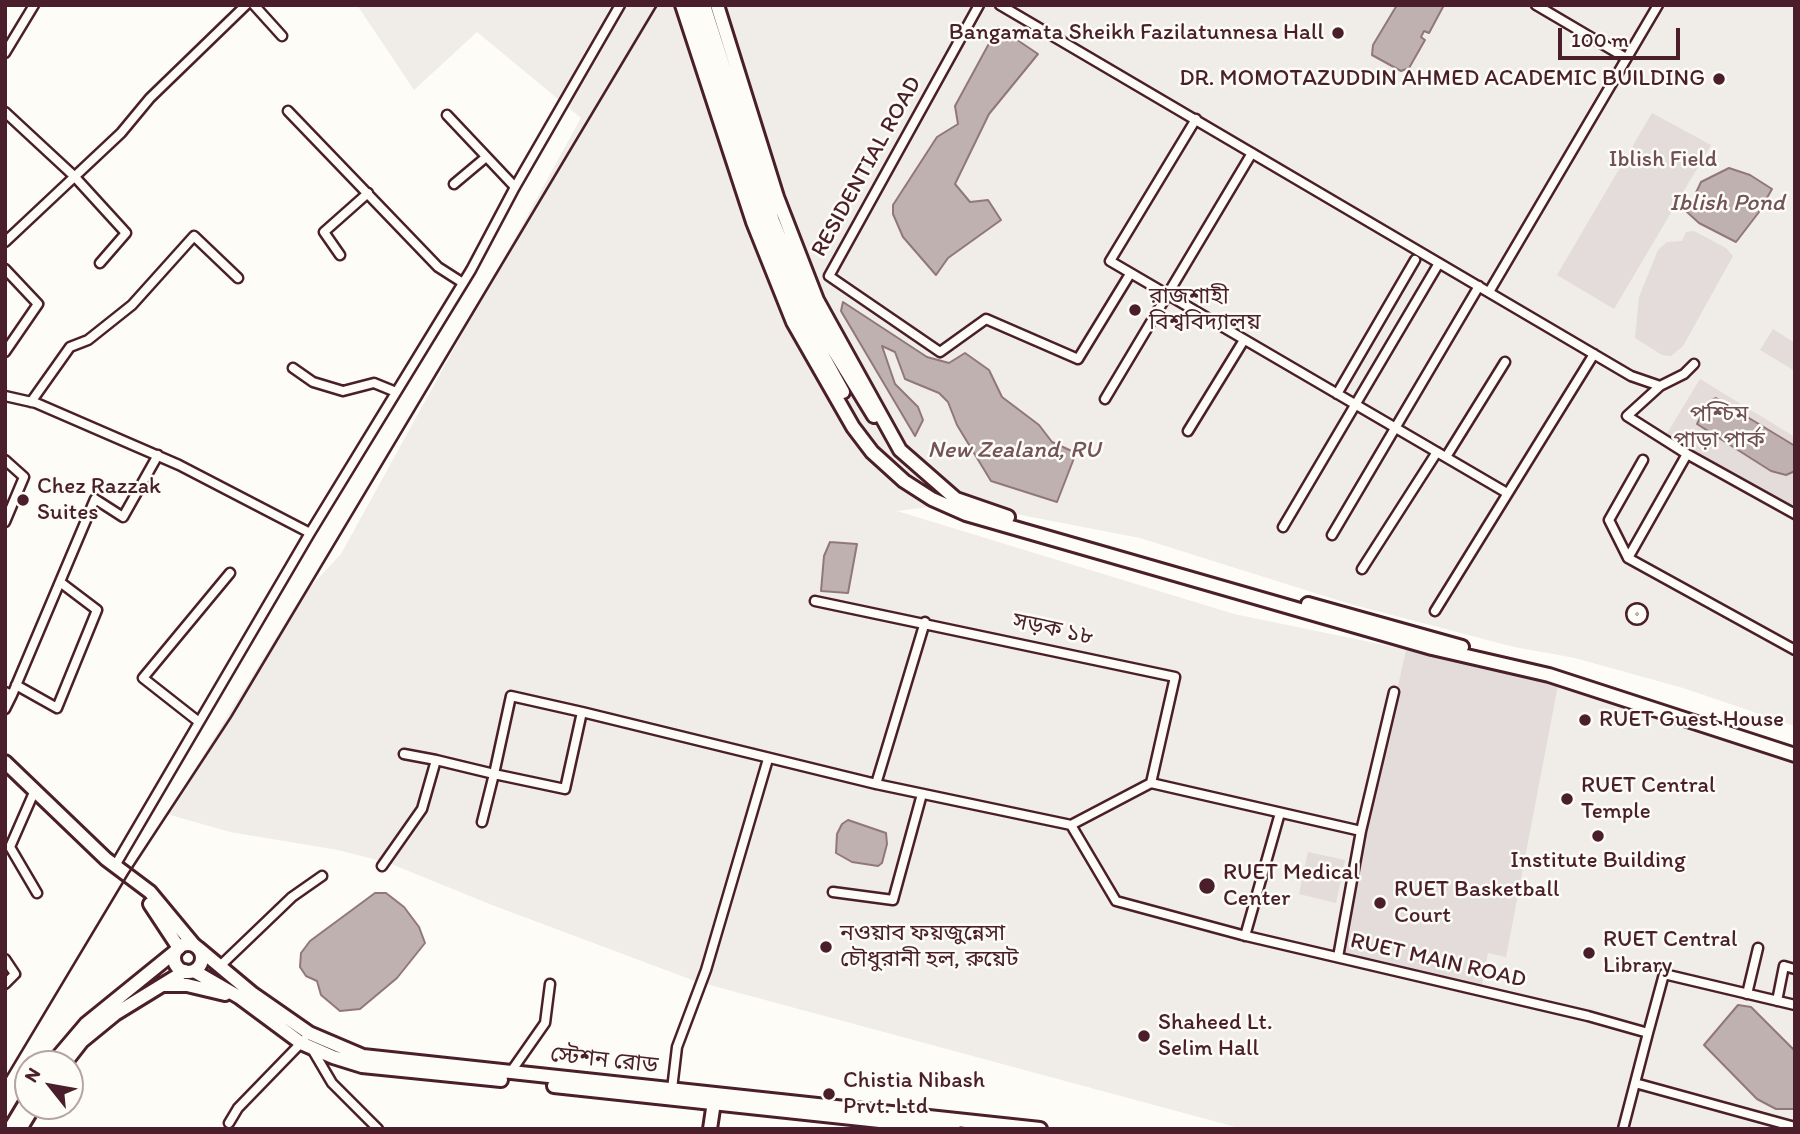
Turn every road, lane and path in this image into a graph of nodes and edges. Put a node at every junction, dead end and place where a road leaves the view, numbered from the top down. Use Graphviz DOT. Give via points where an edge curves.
graph roads {
  1 [pos="34,5"];
  2 [pos="246,5"];
  3 [pos="254,5"];
  4 [pos="620,5"];
  5 [pos="682,5"];
  6 [pos="694,5"];
  7 [pos="705,5"];
  8 [pos="717,5"];
  9 [pos="979,5"];
  10 [pos="1000,5"];
  11 [pos="1535,5"];
  12 [pos="1658,5"];
  13 [pos="282,36"];
  14 [pos="9,39"];
  15 [pos="5,53"];
  16 [pos="1626,58"];
  17 [pos="289,111"];
  18 [pos="5,112"];
  19 [pos="447,115"];
  20 [pos="1196,119"];
  21 [pos="1252,153"];
  22 [pos="485,158"];
  23 [pos="74,176"];
  24 [pos="454,184"];
  25 [pos="515,187"];
  26 [pos="368,193"];
  27 [pos="5,227"];
  28 [pos="12,235"];
  29 [pos="5,242"];
  30 [pos="340,255"];
  31 [pos="1415,260"];
  32 [pos="100,263"];
  33 [pos="1439,263"];
  34 [pos="5,269"];
  35 [pos="1130,274"];
  36 [pos="238,278"];
  37 [pos="463,283"];
  38 [pos="1479,286"];
  39 [pos="1489,292"];
  40 [pos="1168,295"];
  41 [pos="1244,340"];
  42 [pos="5,352"];
  43 [pos="1594,354"];
  44 [pos="1505,362"];
  45 [pos="1694,364"];
  46 [pos="293,368"];
  47 [pos="1660,386"];
  48 [pos="396,392"];
  49 [pos="1337,394"];
  50 [pos="5,396"];
  51 [pos="1105,399"];
  52 [pos="32,402"];
  53 [pos="855,402"];
  54 [pos="1355,404"];
  55 [pos="1396,428"];
  56 [pos="1188,431"];
  57 [pos="900,450"];
  58 [pos="872,452"];
  59 [pos="1437,452"];
  60 [pos="1687,454"];
  61 [pos="158,456"];
  62 [pos="1446,457"];
  63 [pos="5,460"];
  64 [pos="1643,460"];
  65 [pos="1507,493"];
  66 [pos="1795,514"];
  67 [pos="5,522"];
  68 [pos="1283,527"];
  69 [pos="310,533"];
  70 [pos="1332,535"];
  71 [pos="1628,558"];
  72 [pos="1362,569"];
  73 [pos="230,572"];
  74 [pos="60,582"];
  75 [pos="815,601"];
  76 [pos="1435,611"];
  77 [pos="925,622"];
  78 [pos="1795,650"];
  79 [pos="16,685"];
  80 [pos="1394,692"];
  81 [pos="8,693"];
  82 [pos="5,709"];
  83 [pos="582,712"];
  84 [pos="199,722"];
  85 [pos="1795,746"];
  86 [pos="5,750"];
  87 [pos="404,754"];
  88 [pos="1795,755"];
  89 [pos="768,759"];
  90 [pos="436,760"];
  91 [pos="5,761"];
  92 [pos="494,774"];
  93 [pos="1151,783"];
  94 [pos="876,784"];
  95 [pos="34,790"];
  96 [pos="922,794"];
  97 [pos="1280,813"];
  98 [pos="482,822"];
  99 [pos="1072,825"];
  100 [pos="1361,831"];
  101 [pos="117,864"];
  102 [pos="382,866"];
  103 [pos="322,876"];
  104 [pos="132,878"];
  105 [pos="833,892"];
  106 [pos="37,893"];
  107 [pos="1245,936"];
  108 [pos="196,946"];
  109 [pos="1758,948"];
  110 [pos="178,949"];
  111 [pos="1338,957"];
  112 [pos="5,959"];
  113 [pos="219,967"];
  114 [pos="1795,969"];
  115 [pos="189,971"];
  116 [pos="5,984"];
  117 [pos="550,984"];
  118 [pos="161,985"];
  119 [pos="1747,994"];
  120 [pos="239,997"];
  121 [pos="1777,1001"];
  122 [pos="1795,1005"];
  123 [pos="1648,1033"];
  124 [pos="307,1042"];
  125 [pos="64,1050"];
  126 [pos="76,1050"];
  127 [pos="510,1073"];
  128 [pos="1635,1083"];
  129 [pos="672,1089"];
  130 [pos="714,1102"];
  131 [pos="229,1123"];
  132 [pos="998,1126"];
  133 [pos="1795,1127"];
  134 [pos="379,1129"];
  135 [pos="710,1129"];
  136 [pos="954,1129"];
  137 [pos="1040,1129"];
  138 [pos="1623,1129"];
  1 -- 14 [label="street"];
  2 -- 23 [label="street"];
  3 -- 13 [label="street"];
  4 -- 25 [label="street"];
  5 -- 58 [label="main road" via="753,222 793,322"];
  6 -- 53 [label="main road" via="769,236 802,318"];
  7 -- 53 [label="main road" via="773,221"];
  8 -- 57 [label="main road" via="776,197 817,300"];
  9 -- 35 [label="street, RESIDENTIAL ROAD" via="829,276 940,352 986,318 1077,359"];
  10 -- 20 [label="street"];
  11 -- 16 [label="street"];
  12 -- 16 [label="street"];
  14 -- 15 [label="street"];
  16 -- 39 [label="street"];
  17 -- 26 [label="street"];
  18 -- 23 [label="street"];
  19 -- 22 [label="street"];
  20 -- 21 [label="street"];
  20 -- 35 [label="street" via="1110,261"];
  21 -- 33 [label="street"];
  21 -- 40 [label="street"];
  22 -- 24 [label="street"];
  22 -- 25 [label="street"];
  23 -- 28 [label="street"];
  23 -- 32 [label="street" via="126,233"];
  25 -- 37 [label="street"];
  26 -- 30 [label="street" via="324,232"];
  26 -- 37 [label="street" via="438,267"];
  27 -- 28 [label="street"];
  28 -- 29 [label="street"];
  31 -- 49 [label="street"];
  33 -- 38 [label="street"];
  33 -- 54 [label="street"];
  34 -- 42 [label="street" via="38,304"];
  35 -- 40 [label="street"];
  36 -- 52 [label="street" via="194,236 132,306 88,340 70,347"];
  37 -- 48 [label="street"];
  38 -- 39 [label="street"];
  38 -- 55 [label="street"];
  39 -- 43 [label="street"];
  40 -- 41 [label="street"];
  40 -- 51 [label="street"];
  41 -- 49 [label="street"];
  41 -- 56 [label="street"];
  43 -- 47 [label="street" via="1631,376"];
  43 -- 65 [label="street"];
  44 -- 62 [label="street"];
  45 -- 47 [label="street"];
  46 -- 48 [label="street" via="313,382 343,391 373,383"];
  47 -- 60 [label="street" via="1627,416"];
  48 -- 69 [label="street"];
  49 -- 54 [label="street"];
  50 -- 52 [label="street"];
  52 -- 61 [label="street"];
  53 -- 57 [label="main road"];
  53 -- 58 [label="main road"];
  54 -- 55 [label="street"];
  54 -- 68 [label="street"];
  55 -- 59 [label="street"];
  55 -- 70 [label="street"];
  57 -- 85 [label="main road" via="956,499 999,515 1455,645 1552,667"];
  58 -- 88 [label="main road" via="904,481 966,514 1432,648 1549,675"];
  59 -- 62 [label="street"];
  59 -- 72 [label="street"];
  60 -- 66 [label="street"];
  60 -- 71 [label="street"];
  61 -- 69 [label="street"];
  61 -- 74 [label="street" via="123,517 96,499"];
  62 -- 65 [label="street"];
  63 -- 67 [label="street" via="24,477"];
  64 -- 71 [label="street" via="1609,520"];
  65 -- 76 [label="street"];
  69 -- 84 [label="street"];
  71 -- 78 [label="street"];
  73 -- 84 [label="street" via="143,678"];
  74 -- 79 [label="street"];
  74 -- 79 [label="street" via="97,610 57,708"];
  75 -- 77 [label="street, সড়ক ১৮"];
  77 -- 93 [label="street, সড়ক ১৮" via="1175,677"];
  77 -- 94 [label="street"];
  79 -- 81 [label="street"];
  80 -- 100 [label="street"];
  81 -- 82 [label="street"];
  83 -- 89 [label="street"];
  83 -- 92 [label="street" via="565,789"];
  83 -- 92 [label="street" via="511,696"];
  84 -- 101 [label="street"];
  86 -- 101 [label="main road"];
  87 -- 90 [label="street"];
  89 -- 94 [label="street"];
  89 -- 129 [label="street" via="706,970 677,1047"];
  90 -- 92 [label="street"];
  90 -- 102 [label="street" via="422,810"];
  91 -- 95 [label="main road"];
  92 -- 98 [label="street"];
  93 -- 97 [label="street"];
  93 -- 99 [label="street"];
  94 -- 96 [label="street"];
  95 -- 101 [label="main road" via="106,859"];
  95 -- 106 [label="street" via="10,847"];
  96 -- 99 [label="street"];
  96 -- 105 [label="street" via="893,900"];
  97 -- 100 [label="street"];
  97 -- 107 [label="street"];
  99 -- 107 [label="street, RUET MAIN ROAD" via="1116,901"];
  100 -- 111 [label="street"];
  101 -- 104 [label="main road"];
  103 -- 113 [label="street" via="292,897"];
  104 -- 108 [label="main road, স্টেশন রোড" via="150,892"];
  104 -- 110 [label="main road"];
  107 -- 111 [label="street, RUET MAIN ROAD"];
  108 -- 110 [label="main road"];
  108 -- 113 [label="main road, স্টেশন রোড"];
  108 -- 115 [label="main road" via="202,960"];
  109 -- 119 [label="street"];
  110 -- 115 [label="main road" via="176,965"];
  110 -- 125 [label="main road" via="86,1024"];
  111 -- 123 [label="street, RUET MAIN ROAD"];
  112 -- 116 [label="street" via="15,974"];
  113 -- 124 [label="main road, স্টেশন রোড"];
  114 -- 121 [label="street" via="1783,966"];
  115 -- 118 [label="main road"];
  115 -- 120 [label="main road, স্টেশন রোড"];
  117 -- 127 [label="street" via="545,1023"];
  118 -- 120 [label="main road" via="187,985"];
  118 -- 126 [label="main road" via="97,1027"];
  119 -- 121 [label="street"];
  119 -- 123 [label="street" via="1664,974"];
  120 -- 124 [label="main road, স্টেশন রোড"];
  121 -- 122 [label="street"];
  123 -- 128 [label="street"];
  124 -- 127 [label="main road, স্টেশন রোড" via="363,1056"];
  124 -- 130 [label="main road, স্টেশন রোড" via="362,1066"];
  124 -- 131 [label="street" via="238,1108"];
  124 -- 134 [label="street" via="332,1083"];
  127 -- 129 [label="main road, স্টেশন রোড"];
  128 -- 133 [label="street"];
  128 -- 138 [label="street"];
  129 -- 132 [label="main road, স্টেশন রোড"];
  130 -- 135 [label="main road"];
  130 -- 136 [label="main road, স্টেশন রোড"];
  132 -- 137 [label="main road, স্টেশন রোড"];
}
